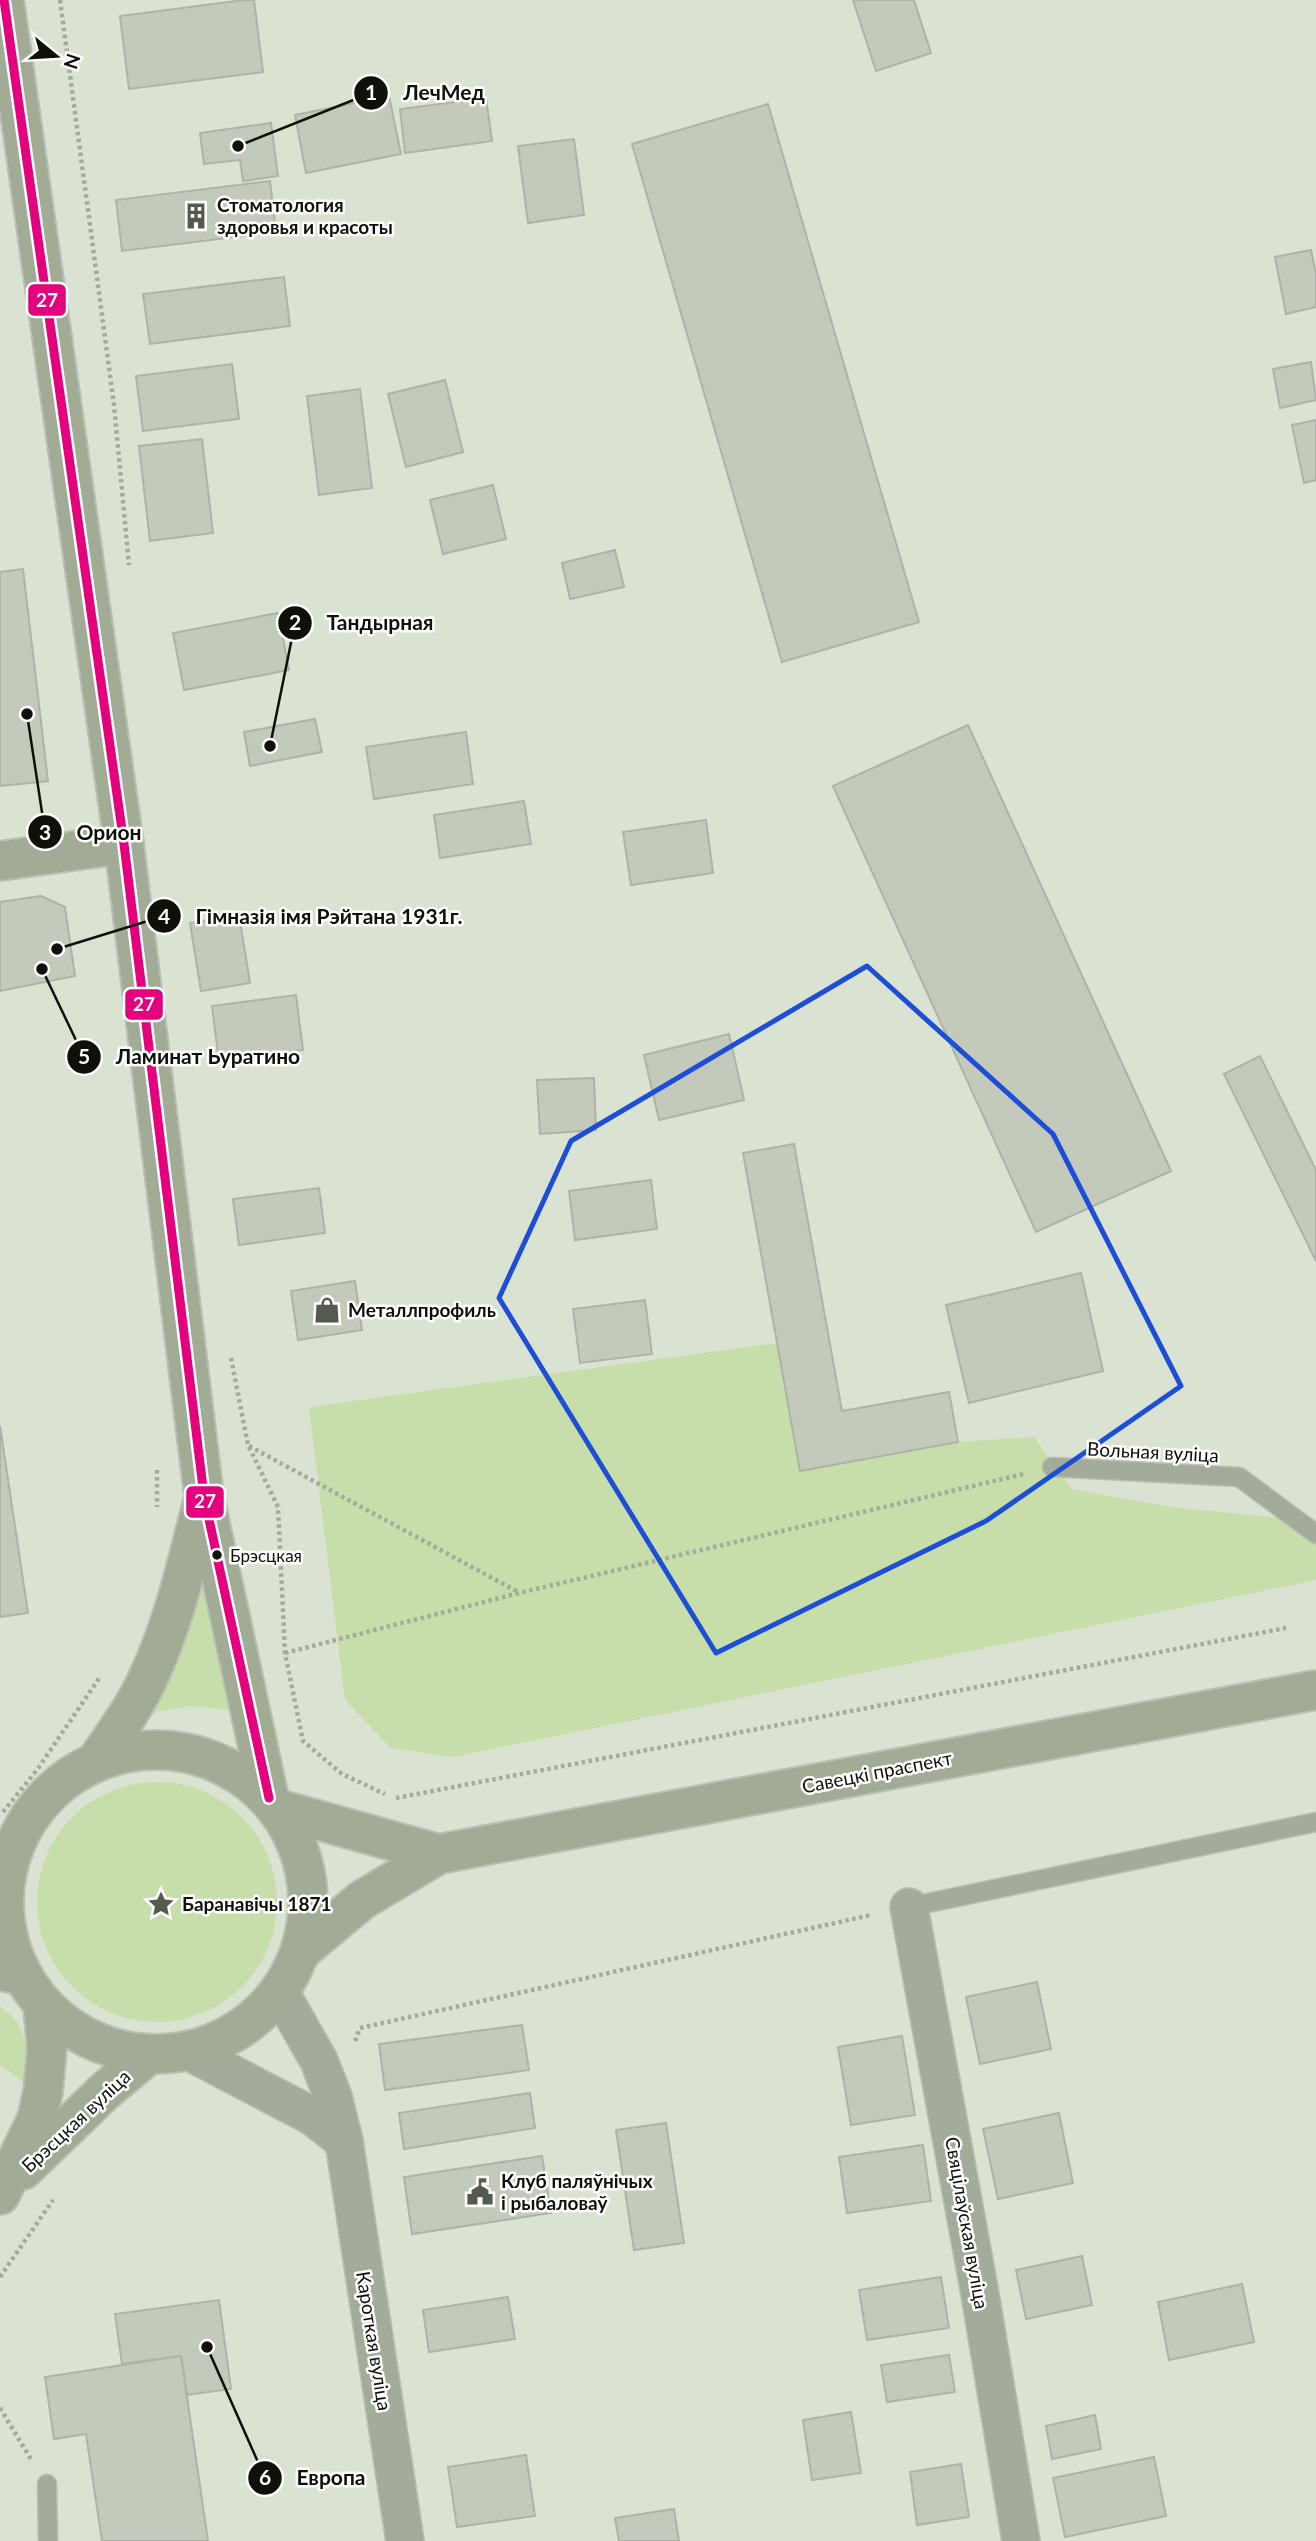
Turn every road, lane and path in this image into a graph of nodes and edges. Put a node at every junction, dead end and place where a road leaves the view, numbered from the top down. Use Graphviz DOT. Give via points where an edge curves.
graph roads {
  1 [pos="4,0"];
  2 [pos="60,0"];
  3 [pos="129,569"];
  4 [pos="124,844"];
  5 [pos="0,861"];
  6 [pos="230,1352"];
  7 [pos="248,1445"];
  8 [pos="157,1464"];
  9 [pos="1052,1467"];
  10 [pos="204,1496"];
  11 [pos="158,1518"];
  12 [pos="1316,1534"];
  13 [pos="519,1593"];
  14 [pos="1286,1628"];
  15 [pos="285,1653"];
  16 [pos="104,1670"];
  17 [pos="1307,1692"];
  18 [pos="97,1760"];
  19 [pos="273,1803"];
  20 [pos="0,1815"];
  21 [pos="1316,1822"];
  22 [pos="439,1854"];
  23 [pos="5,1857"];
  24 [pos="909,1907"];
  25 [pos="301,1951"];
  26 [pos="10,1973"];
  27 [pos="280,1992"];
  28 [pos="43,2007"];
  29 [pos="190,2052"];
  30 [pos="148,2055"];
  31 [pos="333,2097"];
  32 [pos="344,2141"];
  33 [pos="3,2191"];
  34 [pos="60,2191"];
  35 [pos="0,2277"];
  36 [pos="0,2408"];
  37 [pos="47,2484"];
  38 [pos="48,2541"];
  39 [pos="405,2541"];
  40 [pos="1021,2541"];
  1 -- 4 [label="main road"];
  2 -- 3 [label="path" via="114,405"];
  4 -- 5 [label="main road"];
  4 -- 10 [label="main road"];
  6 -- 7 [label="path"];
  7 -- 13 [label="path"];
  7 -- 15 [label="path" via="278,1507"];
  8 -- 11 [label="path"];
  9 -- 12 [label="lane, Вольная вуліца" via="1239,1477"];
  9 -- 13 [label="path"];
  10 -- 18 [label="main road" via="177,1602 149,1678"];
  10 -- 19 [label="main road"];
  13 -- 15 [label="path"];
  14 -- 15 [label="path" via="395,1798 342,1774 303,1741"];
  16 -- 20 [label="path" via="37,1770"];
  17 -- 22 [label="main road, Савецкі праспект"];
  18 -- 19 [label="main road" via="142,1749 189,1752 233,1769"];
  18 -- 23 [label="main road" via="60,1782 30,1814"];
  19 -- 22 [label="main road, Савецкі праспект"];
  19 -- 25 [label="main road" via="296,1841 307,1877 308,1914"];
  21 -- 24 [label="lane"];
  22 -- 25 [label="main road, Савецкі праспект" via="362,1900"];
  23 -- 26 [label="main road" via="3,1915"];
  24 -- 31 [label="path" via="360,2028"];
  24 -- 40 [label="street, Свяцілаўская вуліца"];
  25 -- 27 [label="main road"];
  26 -- 28 [label="main road"];
  27 -- 29 [label="main road" via="240,2030"];
  27 -- 31 [label="street, Кароткая вуліца" via="319,2061"];
  28 -- 30 [label="main road" via="74,2032 109,2048"];
  28 -- 33 [label="main road, Брэсцкая вуліца" via="47,2048 43,2092 37,2119"];
  29 -- 30 [label="main road"];
  29 -- 32 [label="street" via="313,2116"];
  30 -- 33 [label="main road, Брэсцкая вуліца"];
  31 -- 32 [label="street, Кароткая вуліца"];
  32 -- 39 [label="street, Кароткая вуліца"];
  34 -- 35 [label="path"];
  36 -- 37 [label="path"];
  37 -- 38 [label="lane"];
}
